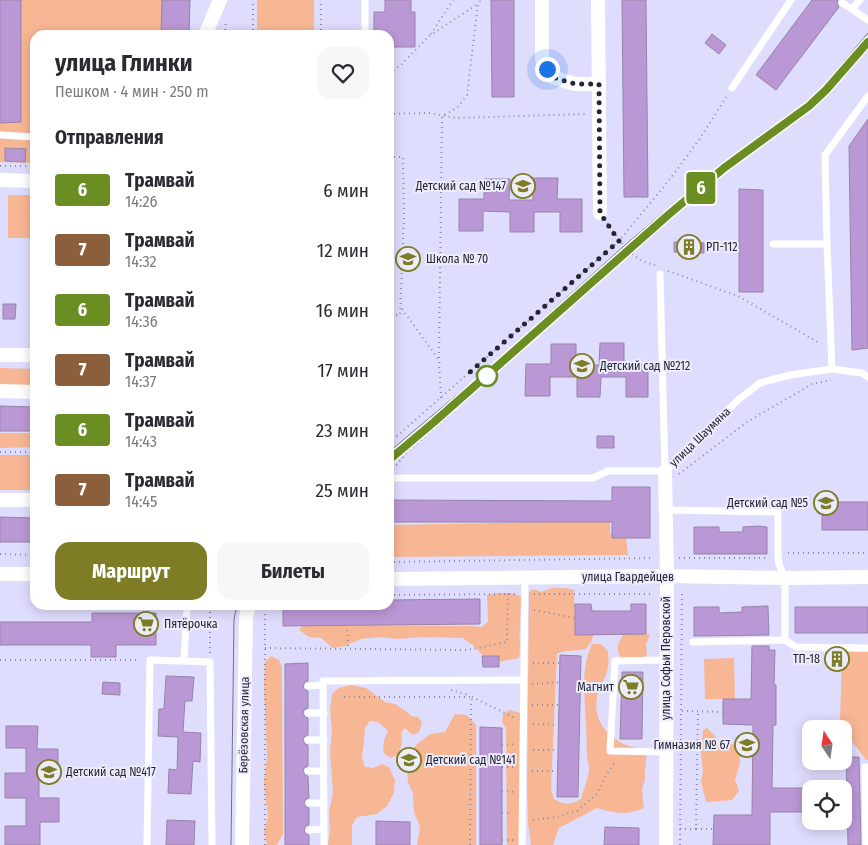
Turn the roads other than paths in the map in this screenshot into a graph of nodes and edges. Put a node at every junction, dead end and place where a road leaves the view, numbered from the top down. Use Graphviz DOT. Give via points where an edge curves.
graph roads {
  1 [pos="220,0"];
  2 [pos="365,0"];
  3 [pos="542,0"];
  4 [pos="598,0"];
  5 [pos="791,0"];
  6 [pos="860,0"];
  7 [pos="842,3"];
  8 [pos="852,9"];
  9 [pos="868,20"];
  10 [pos="207,30"];
  11 [pos="365,30"];
  12 [pos="599,84"];
  13 [pos="732,88"];
  14 [pos="868,96"];
  15 [pos="0,135"];
  16 [pos="30,137"];
  17 [pos="0,180"];
  18 [pos="30,181"];
  19 [pos="600,213"];
  20 [pos="773,244"];
  21 [pos="827,244"];
  22 [pos="660,274"];
  23 [pos="30,354"];
  24 [pos="0,355"];
  25 [pos="832,369"];
  26 [pos="868,378"];
  27 [pos="0,391"];
  28 [pos="30,392"];
  29 [pos="394,477"];
  30 [pos="665,478"];
  31 [pos="0,500"];
  32 [pos="30,500"];
  33 [pos="666,510"];
  34 [pos="0,574"];
  35 [pos="30,574"];
  36 [pos="667,576"];
  37 [pos="868,576"];
  38 [pos="525,578"];
  39 [pos="785,578"];
  40 [pos="394,579"];
  41 [pos="187,610"];
  42 [pos="248,610"];
  43 [pos="785,640"];
  44 [pos="693,642"];
  45 [pos="868,648"];
  46 [pos="666,660"];
  47 [pos="184,661"];
  48 [pos="524,682"];
  49 [pos="323,685"];
  50 [pos="308,686"];
  51 [pos="308,713"];
  52 [pos="324,713"];
  53 [pos="308,740"];
  54 [pos="324,740"];
  55 [pos="666,752"];
  56 [pos="868,767"];
  57 [pos="308,771"];
  58 [pos="324,771"];
  59 [pos="324,802"];
  60 [pos="309,803"];
  61 [pos="324,829"];
  62 [pos="309,830"];
  63 [pos="147,845"];
  64 [pos="212,845"];
  65 [pos="242,845"];
  66 [pos="324,845"];
  67 [pos="522,845"];
  68 [pos="666,845"];
  69 [pos="866,845"];
  1 -- 10 [label="street"];
  2 -- 11 [label="lane"];
  3 -- 12 [label="street" via="542,60 552,77 575,84"];
  4 -- 12 [label="street"];
  5 -- 13 [label="lane"];
  6 -- 8 [label="lane"];
  7 -- 8 [label="lane"];
  8 -- 9 [label="lane"];
  12 -- 19 [label="street"];
  14 -- 21 [label="lane" via="825,155"];
  15 -- 16 [label="lane"];
  17 -- 18 [label="street"];
  20 -- 21 [label="lane"];
  21 -- 25 [label="lane"];
  22 -- 30 [label="lane, улица Шаумяна"];
  23 -- 24 [label="street"];
  25 -- 26 [label="lane, улица Шаумяна" via="862,372"];
  25 -- 30 [label="lane, улица Шаумяна" via="790,375 760,384 738,400"];
  27 -- 28 [label="street"];
  29 -- 30 [label="lane" via="594,478 608,470"];
  30 -- 33 [label="street, улица Софьи Перовской"];
  31 -- 32 [label="street"];
  33 -- 36 [label="street, улица Софьи Перовской"];
  33 -- 39 [label="lane" via="778,512 778,556"];
  34 -- 35 [label="street"];
  36 -- 38 [label="street, улица Гвардейцев"];
  36 -- 39 [label="street, улица Гвардейцев"];
  36 -- 46 [label="street, улица Софьи Перовской"];
  37 -- 39 [label="street, улица Гвардейцев"];
  38 -- 40 [label="street, улица Гвардейцев"];
  38 -- 48 [label="lane"];
  39 -- 43 [label="lane"];
  41 -- 47 [label="lane"];
  42 -- 65 [label="street, Берёзовская улица"];
  43 -- 44 [label="lane"];
  43 -- 45 [label="lane" via="796,647"];
  46 -- 55 [label="street, улица Софьи Перовской"];
  46 -- 55 [label="lane" via="614,661 610,751"];
  47 -- 63 [label="lane" via="150,660"];
  47 -- 64 [label="lane" via="210,662"];
  48 -- 49 [label="lane" via="323,681"];
  48 -- 67 [label="lane"];
  49 -- 50 [label="lane"];
  49 -- 52 [label="lane"];
  51 -- 52 [label="lane"];
  52 -- 54 [label="lane"];
  53 -- 54 [label="lane"];
  54 -- 58 [label="lane"];
  55 -- 68 [label="street, улица Софьи Перовской"];
  56 -- 69 [label="lane" via="865,767"];
  57 -- 58 [label="lane"];
  58 -- 59 [label="lane"];
  59 -- 60 [label="lane"];
  59 -- 61 [label="lane"];
  61 -- 62 [label="lane"];
  61 -- 66 [label="lane"];
}
